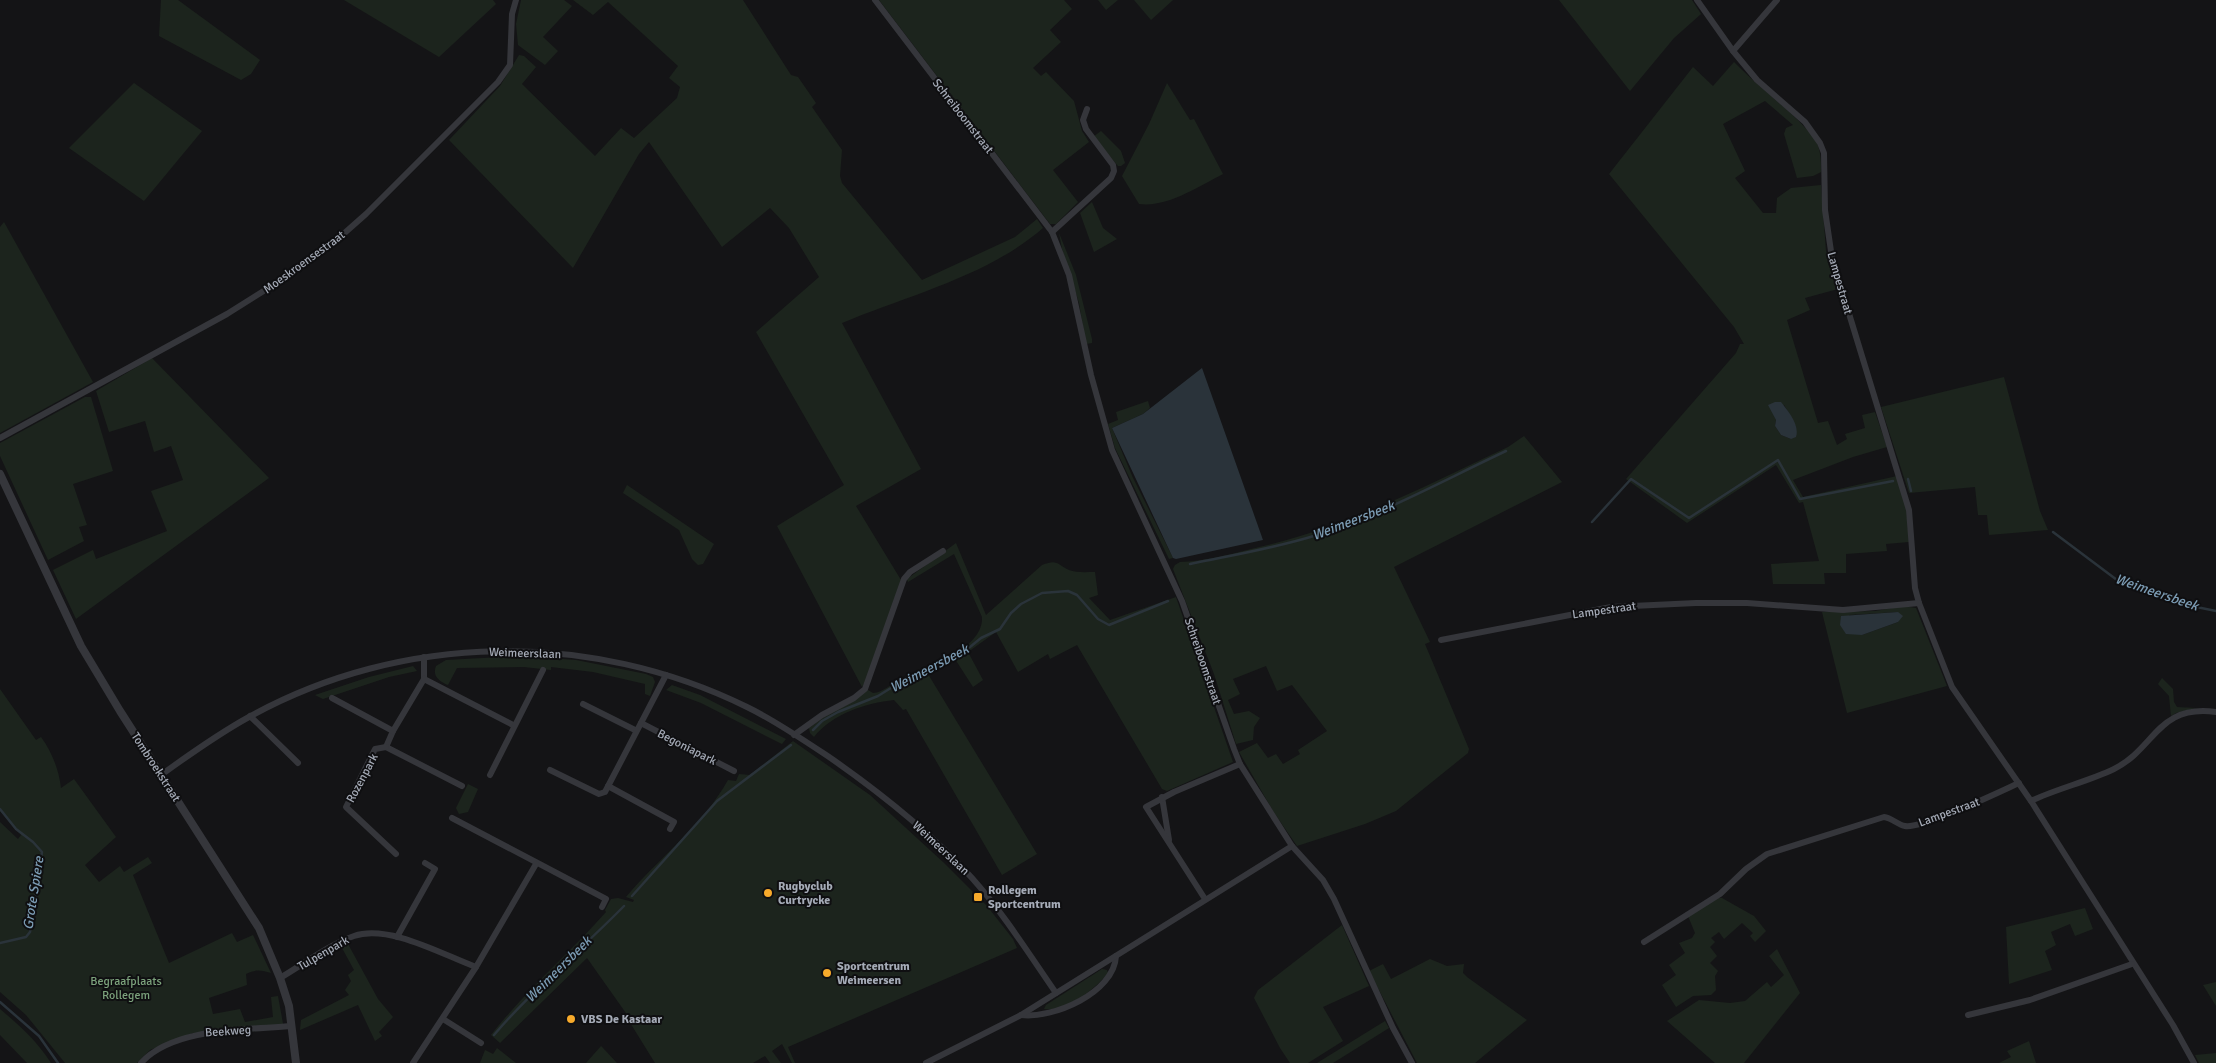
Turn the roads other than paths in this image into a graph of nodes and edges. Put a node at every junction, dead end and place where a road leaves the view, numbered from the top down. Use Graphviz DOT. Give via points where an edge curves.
graph roads {
  1 [pos="516,0"];
  2 [pos="875,0"];
  3 [pos="1697,0"];
  4 [pos="1777,0"];
  5 [pos="1733,51"];
  6 [pos="1086,109"];
  7 [pos="1052,232"];
  8 [pos="0,438"];
  9 [pos="0,474"];
  10 [pos="943,551"];
  11 [pos="1919,603"];
  12 [pos="1441,640"];
  13 [pos="424,657"];
  14 [pos="543,670"];
  15 [pos="666,675"];
  16 [pos="424,679"];
  17 [pos="332,698"];
  18 [pos="583,704"];
  19 [pos="2216,712"];
  20 [pos="250,716"];
  21 [pos="641,723"];
  22 [pos="513,725"];
  23 [pos="635,730"];
  24 [pos="393,731"];
  25 [pos="794,735"];
  26 [pos="386,747"];
  27 [pos="298,763"];
  28 [pos="1240,764"];
  29 [pos="550,770"];
  30 [pos="734,771"];
  31 [pos="162,775"];
  32 [pos="490,775"];
  33 [pos="2019,783"];
  34 [pos="462,786"];
  35 [pos="608,786"];
  36 [pos="1162,797"];
  37 [pos="2031,801"];
  38 [pos="452,818"];
  39 [pos="670,829"];
  40 [pos="1170,844"];
  41 [pos="1292,846"];
  42 [pos="396,854"];
  43 [pos="425,863"];
  44 [pos="536,864"];
  45 [pos="1205,899"];
  46 [pos="602,907"];
  47 [pos="397,937"];
  48 [pos="1644,942"];
  49 [pos="1116,956"];
  50 [pos="2132,964"];
  51 [pos="476,967"];
  52 [pos="280,978"];
  53 [pos="1056,993"];
  54 [pos="1020,1015"];
  55 [pos="1968,1016"];
  56 [pos="443,1020"];
  57 [pos="292,1026"];
  58 [pos="481,1043"];
  59 [pos="141,1063"];
  60 [pos="296,1063"];
  61 [pos="414,1063"];
  62 [pos="926,1063"];
  63 [pos="1412,1063"];
  64 [pos="2194,1063"];
  1 -- 8 [label="street, Moeskroensestraat" via="512,14 510,65 498,82 379,201 330,245 228,314"];
  2 -- 7 [label="street, Schreiboomstraat"];
  3 -- 5 [label="street, Lampestraat"];
  4 -- 5 [label="street"];
  5 -- 11 [label="street, Lampestraat" via="1757,80 1806,122 1824,153 1825,210 1832,258 1909,510"];
  6 -- 7 [label="street" via="1083,120 1086,129 1114,171 1111,178"];
  7 -- 28 [label="street, Schreiboomstraat" via="1069,275 1112,450 1182,601"];
  9 -- 31 [label="street, Tombroekstraat" via="81,646"];
  10 -- 25 [label="street" via="904,579 865,689"];
  11 -- 12 [label="street, Lampestraat" via="1843,610 1739,603 1611,607"];
  11 -- 33 [label="street, Lampestraat" via="1952,687"];
  13 -- 15 [label="street, Weimeerslaan" via="504,650 548,652 632,665"];
  13 -- 16 [label="street"];
  13 -- 20 [label="street, Weimeerslaan" via="349,675 311,688"];
  14 -- 22 [label="street"];
  15 -- 21 [label="street"];
  15 -- 25 [label="street, Weimeerslaan" via="748,707"];
  16 -- 22 [label="street"];
  16 -- 24 [label="street, Rozenpark"];
  17 -- 24 [label="street"];
  18 -- 23 [label="street"];
  19 -- 37 [label="street" via="2192,711 2169,719 2114,769"];
  20 -- 27 [label="street"];
  20 -- 31 [label="street, Weimeerslaan" via="208,741"];
  21 -- 23 [label="street"];
  21 -- 30 [label="street, Begoniapark"];
  22 -- 32 [label="street"];
  23 -- 35 [label="street"];
  24 -- 26 [label="street, Rozenpark"];
  25 -- 53 [label="street, Weimeerslaan" via="896,807 971,876 1009,923"];
  26 -- 34 [label="street, Rozenpark"];
  26 -- 42 [label="street, Rozenpark" via="376,749 346,807"];
  28 -- 36 [label="street"];
  28 -- 41 [label="street, Schreiboomstraat"];
  29 -- 35 [label="street" via="600,794"];
  31 -- 52 [label="street, Tombroekstraat" via="259,928"];
  33 -- 37 [label="street, Lampestraat"];
  33 -- 48 [label="street, Lampestraat" via="1919,824 1906,826 1884,817 1779,849 1756,860 1720,894"];
  35 -- 39 [label="street" via="674,822"];
  36 -- 40 [label="street"];
  36 -- 40 [label="street" via="1146,807"];
  37 -- 50 [label="street, Lampestraat"];
  38 -- 44 [label="street"];
  40 -- 45 [label="street"];
  41 -- 45 [label="street"];
  41 -- 63 [label="street, Schreiboomstraat" via="1323,880 1334,899"];
  43 -- 47 [label="street" via="435,870"];
  44 -- 46 [label="street" via="606,899"];
  44 -- 51 [label="street"];
  45 -- 49 [label="street"];
  47 -- 51 [label="street, Tulpenpark"];
  47 -- 52 [label="street, Tulpenpark" via="379,932 356,935"];
  49 -- 53 [label="street"];
  49 -- 54 [label="street" via="1108,978 1075,1003 1031,1016"];
  50 -- 55 [label="street" via="2030,1000"];
  50 -- 64 [label="street, Lampestraat"];
  51 -- 56 [label="street"];
  52 -- 57 [label="street, Tombroekstraat"];
  53 -- 54 [label="street"];
  54 -- 62 [label="street"];
  56 -- 58 [label="street"];
  56 -- 61 [label="street"];
  57 -- 59 [label="street, Beekweg" via="194,1034 153,1052"];
  57 -- 60 [label="street, Tombroekstraat"];
}
